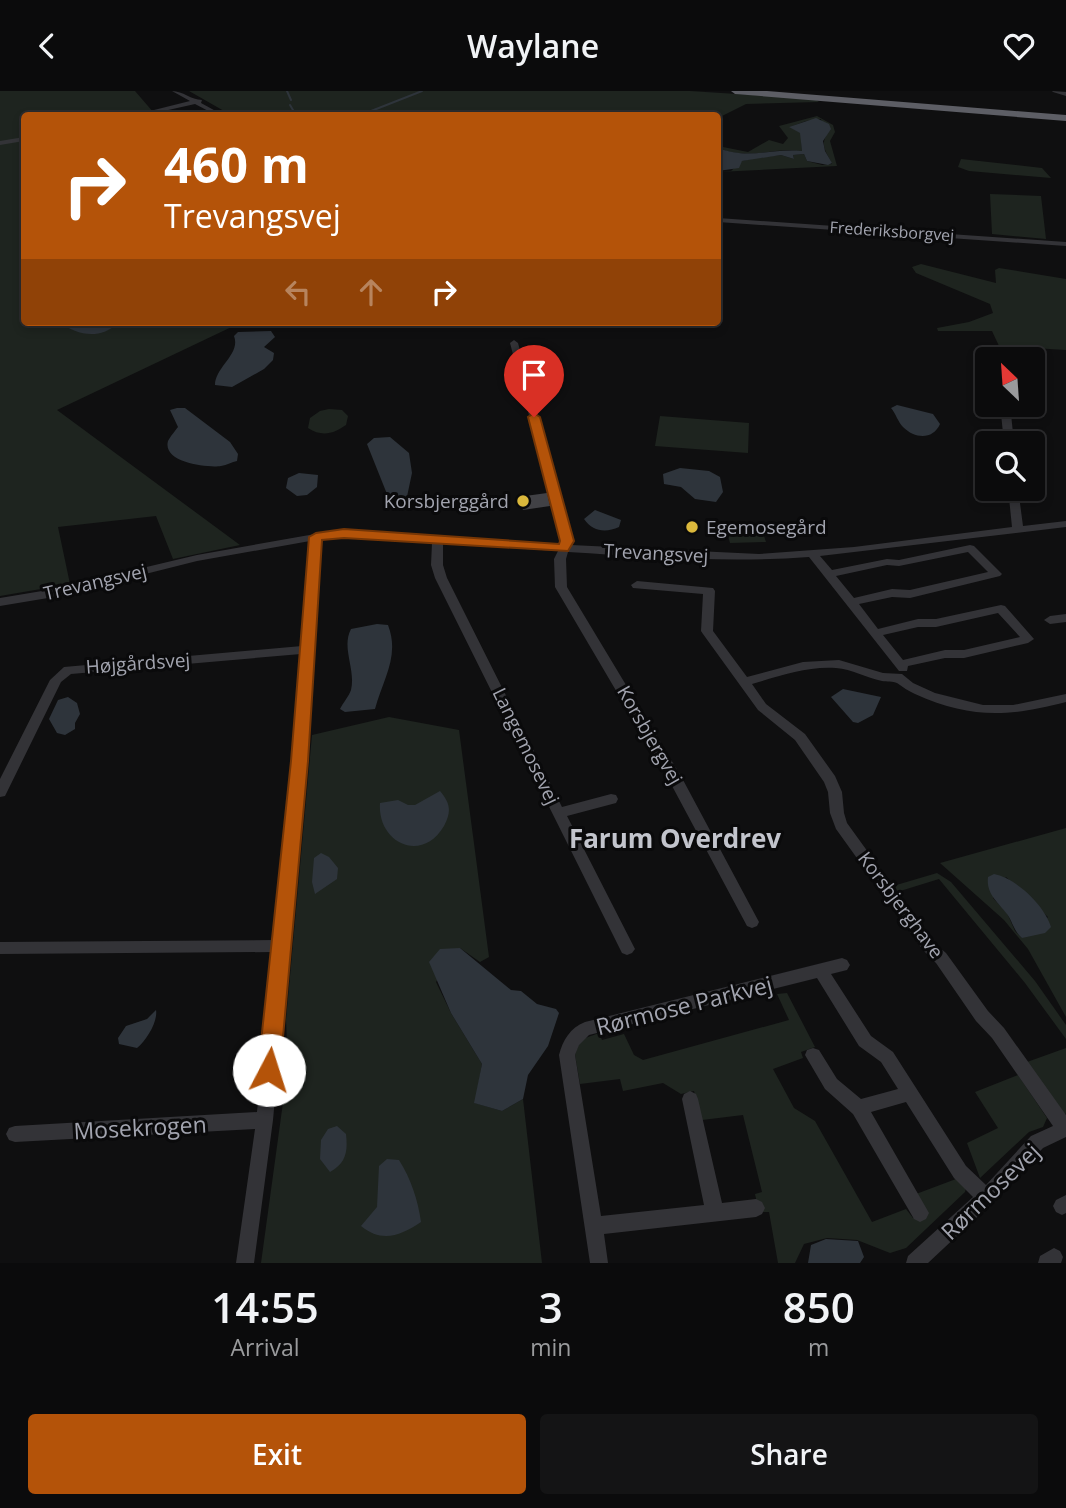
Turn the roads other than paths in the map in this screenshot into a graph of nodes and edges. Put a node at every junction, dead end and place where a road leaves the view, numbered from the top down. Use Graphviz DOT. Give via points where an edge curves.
graph roads {
  1 [pos="175,91"];
  2 [pos="184,91"];
  3 [pos="735,91"];
  4 [pos="802,91"];
  5 [pos="1055,91"];
  6 [pos="1066,94"];
  7 [pos="197,101"];
  8 [pos="152,112"];
  9 [pos="215,112"];
  10 [pos="221,112"];
  11 [pos="1066,115"];
  12 [pos="21,139"];
  13 [pos="0,142"];
  14 [pos="721,220"];
  15 [pos="1066,244"];
  16 [pos="514,343"];
  17 [pos="1015,501"];
  18 [pos="1066,524"];
  19 [pos="1018,530"];
  20 [pos="316,537"];
  21 [pos="438,540"];
  22 [pos="563,548"];
  23 [pos="813,554"];
  24 [pos="829,574"];
  25 [pos="637,585"];
  26 [pos="0,602"];
  27 [pos="852,602"];
  28 [pos="1066,618"];
  29 [pos="1050,620"];
  30 [pos="876,633"];
  31 [pos="307,650"];
  32 [pos="901,664"];
  33 [pos="898,677"];
  34 [pos="745,682"];
  35 [pos="1066,698"];
  36 [pos="0,792"];
  37 [pos="611,799"];
  38 [pos="558,813"];
  39 [pos="752,922"];
  40 [pos="279,946"];
  41 [pos="0,948"];
  42 [pos="627,949"];
  43 [pos="842,965"];
  44 [pos="821,971"];
  45 [pos="813,1055"];
  46 [pos="910,1093"];
  47 [pos="690,1099"];
  48 [pos="859,1108"];
  49 [pos="265,1120"];
  50 [pos="1066,1128"];
  51 [pos="15,1134"];
  52 [pos="986,1197"];
  53 [pos="756,1208"];
  54 [pos="715,1213"];
  55 [pos="920,1213"];
  56 [pos="593,1226"];
  57 [pos="918,1262"];
  58 [pos="245,1263"];
  59 [pos="599,1263"];
  1 -- 7 [label="street"];
  2 -- 7 [label="street"];
  3 -- 11 [label="highway"];
  4 -- 11 [label="highway"];
  5 -- 6 [label="street"];
  7 -- 8 [label="street"];
  7 -- 9 [label="street"];
  7 -- 10 [label="street"];
  12 -- 13 [label="street"];
  14 -- 15 [label="street, Frederiksborgvej"];
  16 -- 22 [label="street, Korsbjergvej" via="567,541"];
  17 -- 19 [label="street"];
  18 -- 19 [label="street, Trevangsvej"];
  19 -- 23 [label="street, Trevangsvej"];
  20 -- 21 [label="street, Trevangsvej" via="344,533"];
  20 -- 26 [label="street, Trevangsvej" via="206,556"];
  20 -- 31 [label="street"];
  21 -- 22 [label="street, Trevangsvej"];
  21 -- 38 [label="street, Langemosevej" via="441,577"];
  22 -- 23 [label="street, Trevangsvej" via="706,557"];
  22 -- 39 [label="street, Korsbjergvej" via="558,570 561,587 677,782"];
  23 -- 24 [label="street"];
  24 -- 27 [label="street"];
  24 -- 27 [label="street" via="970,548 996,574"];
  25 -- 34 [label="street, Korsbjerghave" via="709,591 707,631"];
  27 -- 30 [label="street"];
  28 -- 29 [label="street"];
  30 -- 32 [label="street"];
  30 -- 32 [label="street" via="1001,609 1028,639"];
  31 -- 36 [label="street, Højgårdsvej" via="68,670 55,680"];
  31 -- 40 [label="street"];
  32 -- 33 [label="street" via="903,672"];
  33 -- 34 [label="street" via="820,664"];
  33 -- 35 [label="street" via="916,690 981,711 1017,711"];
  34 -- 50 [label="street, Korsbjerghave" via="762,707 800,737 830,780 841,825"];
  37 -- 38 [label="street"];
  38 -- 42 [label="street, Langemosevej"];
  40 -- 41 [label="street"];
  40 -- 49 [label="street"];
  43 -- 44 [label="street, Rørmose Parkvej"];
  44 -- 46 [label="street" via="865,1041 887,1057"];
  44 -- 56 [label="street, Rørmose Parkvej" via="585,1029 575,1036 567,1055"];
  45 -- 48 [label="street" via="831,1084"];
  46 -- 48 [label="street"];
  46 -- 52 [label="street" via="960,1172"];
  47 -- 54 [label="street"];
  48 -- 55 [label="street"];
  49 -- 51 [label="street, Mosekrogen"];
  49 -- 58 [label="street"];
  50 -- 52 [label="street, Rørmosevej" via="1037,1142"];
  52 -- 57 [label="street, Rørmosevej"];
  53 -- 54 [label="street"];
  54 -- 56 [label="street"];
  56 -- 59 [label="street, Rørmose Parkvej"];
}
